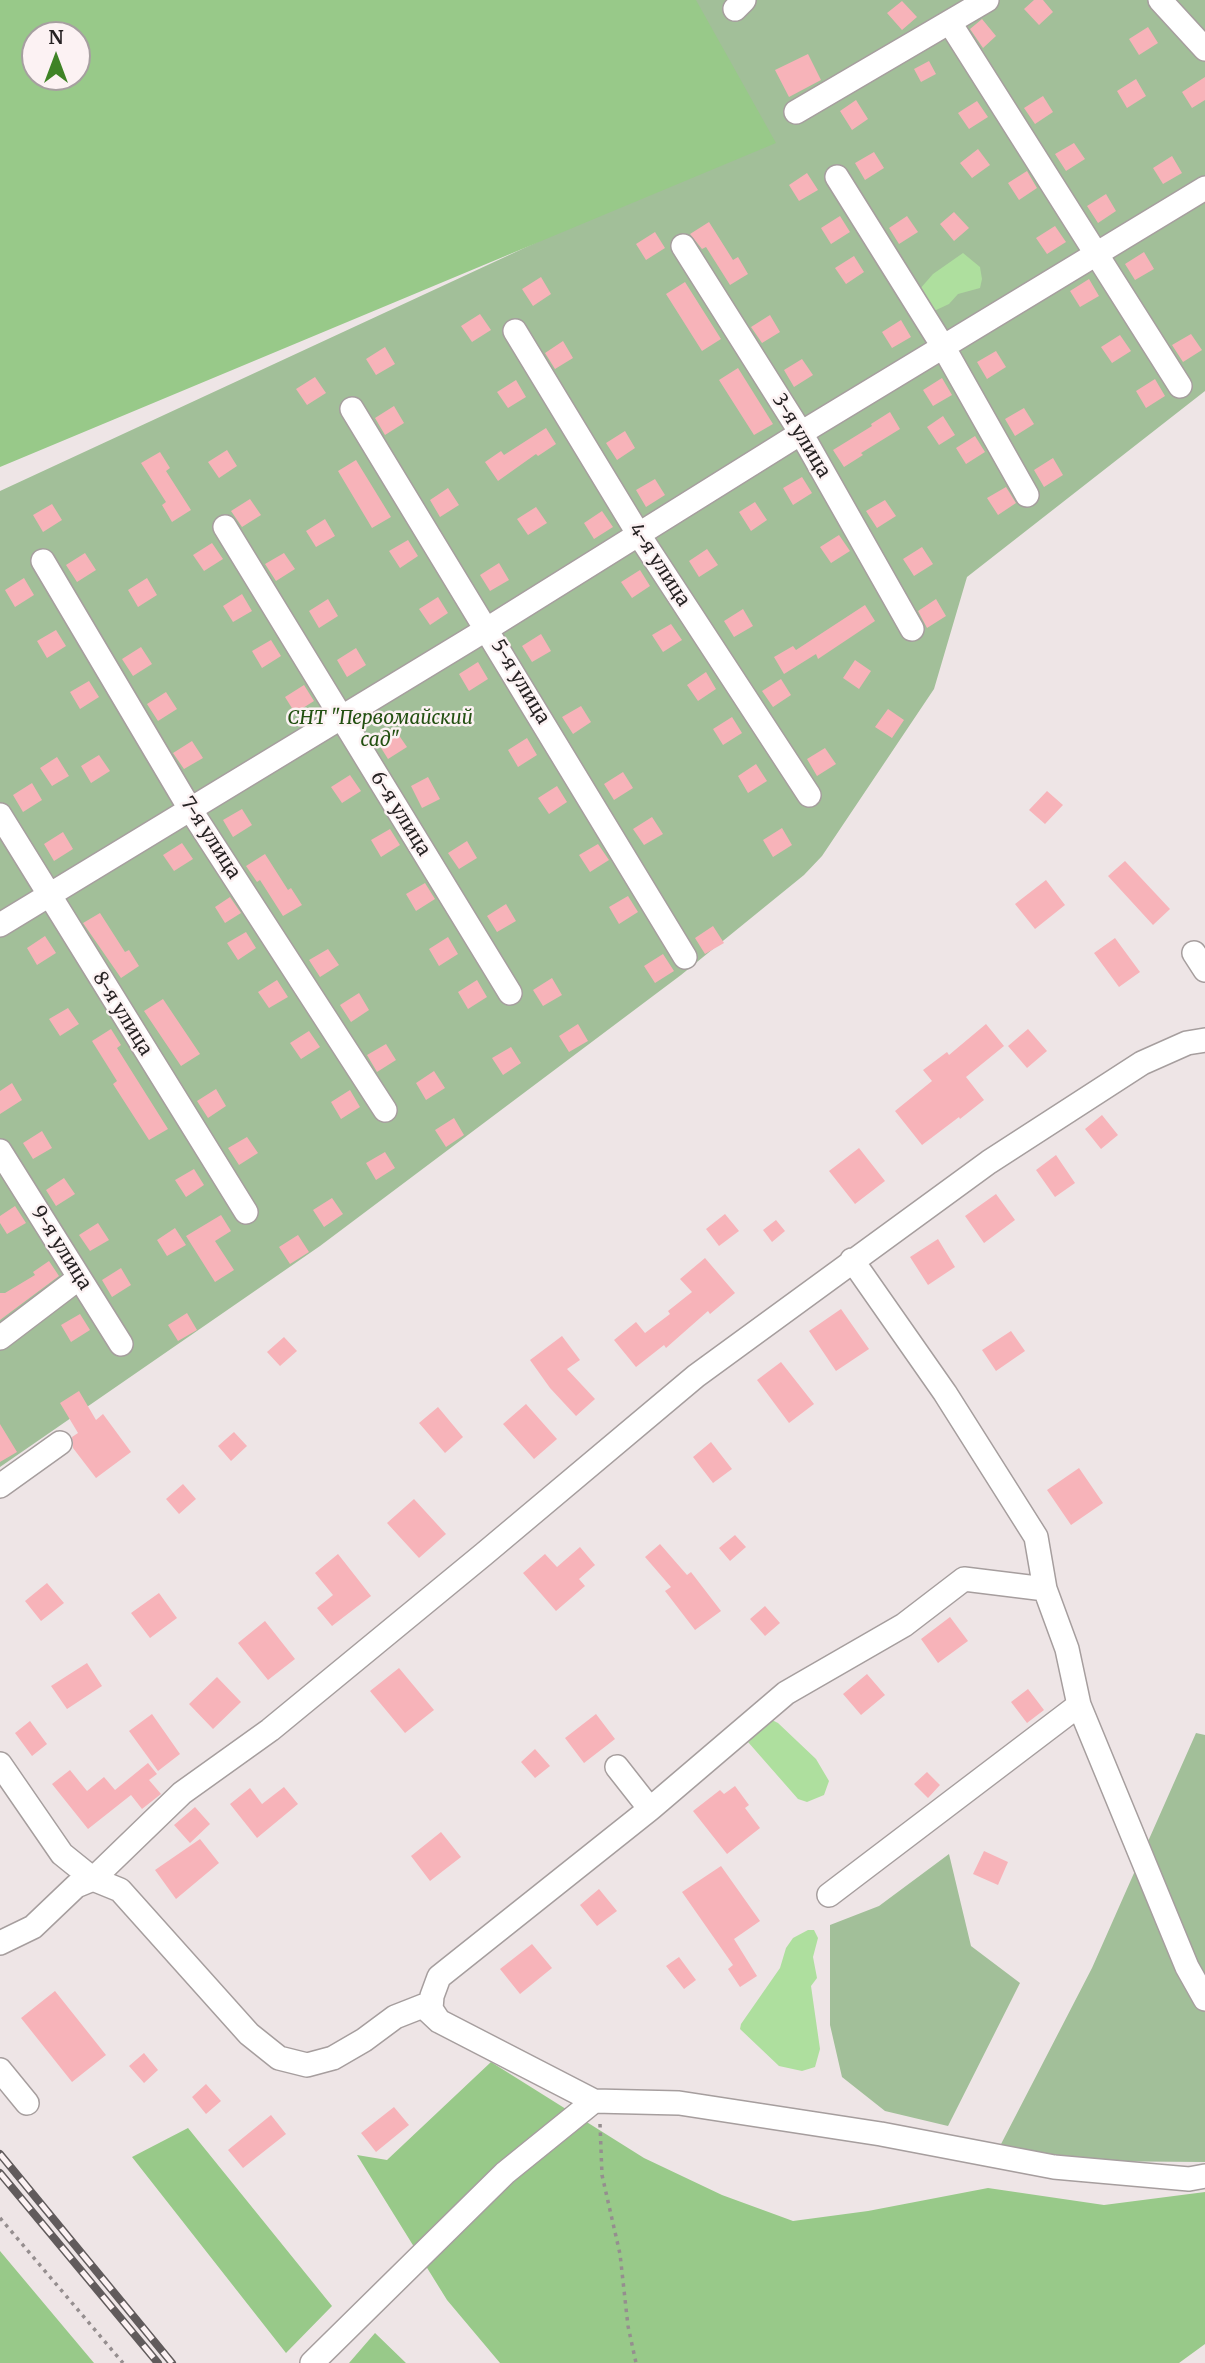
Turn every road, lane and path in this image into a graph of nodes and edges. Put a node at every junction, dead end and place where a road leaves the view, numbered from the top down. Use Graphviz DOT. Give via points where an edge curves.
graph roads {
  1 [pos="987,0"];
  2 [pos="1160,0"];
  3 [pos="950,23"];
  4 [pos="1205,49"];
  5 [pos="796,112"];
  6 [pos="837,177"];
  7 [pos="1205,188"];
  8 [pos="683,246"];
  9 [pos="1097,253"];
  10 [pos="515,331"];
  11 [pos="944,348"];
  12 [pos="1180,386"];
  13 [pos="352,409"];
  14 [pos="800,433"];
  15 [pos="1027,495"];
  16 [pos="225,527"];
  17 [pos="639,535"];
  18 [pos="43,561"];
  19 [pos="487,629"];
  20 [pos="912,629"];
  21 [pos="341,717"];
  22 [pos="809,795"];
  23 [pos="190,809"];
  24 [pos="0,815"];
  25 [pos="48,895"];
  26 [pos="0,925"];
  27 [pos="685,957"];
  28 [pos="510,993"];
  29 [pos="1205,1040"];
  30 [pos="385,1110"];
  31 [pos="0,1151"];
  32 [pos="246,1212"];
  33 [pos="852,1259"];
  34 [pos="79,1278"];
  35 [pos="0,1338"];
  36 [pos="121,1344"];
  37 [pos="60,1443"];
  38 [pos="0,1486"];
  39 [pos="1045,1589"];
  40 [pos="1079,1705"];
  41 [pos="0,1764"];
  42 [pos="617,1767"];
  43 [pos="650,1808"];
  44 [pos="93,1879"];
  45 [pos="829,1895"];
  46 [pos="9,1939"];
  47 [pos="0,1961"];
  48 [pos="1205,1999"];
  49 [pos="439,2021"];
  50 [pos="0,2070"];
  51 [pos="599,2101"];
  52 [pos="27,2104"];
  53 [pos="1205,2176"];
  54 [pos="0,2218"];
  55 [pos="123,2363"];
  56 [pos="312,2363"];
  57 [pos="636,2363"];
  1 -- 3 [label="street"];
  2 -- 4 [label="street"];
  3 -- 5 [label="street"];
  3 -- 9 [label="street"];
  6 -- 11 [label="street"];
  7 -- 9 [label="street"];
  8 -- 14 [label="street, 3-я улица"];
  9 -- 11 [label="street"];
  9 -- 12 [label="street"];
  10 -- 17 [label="street, 4-я улица"];
  11 -- 14 [label="street"];
  11 -- 15 [label="street"];
  13 -- 19 [label="street, 5-я улица"];
  14 -- 17 [label="street"];
  14 -- 20 [label="street, 3-я улица"];
  16 -- 21 [label="street, 6-я улица"];
  17 -- 19 [label="street"];
  17 -- 22 [label="street, 4-я улица"];
  18 -- 23 [label="street, 7-я улица"];
  19 -- 21 [label="street"];
  19 -- 27 [label="street, 5-я улица"];
  21 -- 23 [label="street"];
  21 -- 28 [label="street, 6-я улица"];
  23 -- 25 [label="street"];
  23 -- 30 [label="street, 7-я улица"];
  24 -- 25 [label="street, 8-я улица"];
  25 -- 26 [label="street"];
  25 -- 32 [label="street, 8-я улица"];
  29 -- 33 [label="street" via="1142,1063 989,1162"];
  31 -- 34 [label="street, 9-я улица"];
  33 -- 39 [label="street" via="945,1393 1036,1537"];
  33 -- 44 [label="street" via="696,1376 281,1721 182,1793"];
  34 -- 35 [label="street"];
  34 -- 36 [label="street, 9-я улица"];
  37 -- 38 [label="street"];
  39 -- 40 [label="street" via="1067,1649"];
  39 -- 43 [label="street" via="964,1580 904,1625 786,1693"];
  40 -- 45 [label="street"];
  40 -- 48 [label="street" via="1186,1967"];
  41 -- 44 [label="street" via="62,1854"];
  42 -- 43 [label="street"];
  43 -- 49 [label="street" via="439,1977 431,2009"];
  44 -- 46 [label="street" via="76,1886 33,1927"];
  44 -- 49 [label="street" via="120,1890 249,2034 279,2058 307,2065 333,2058 395,2017 423,2006"];
  46 -- 47 [label="street"];
  49 -- 51 [label="street"];
  50 -- 52 [label="street"];
  51 -- 53 [label="street" via="679,2102 1054,2167 1189,2179"];
  51 -- 56 [label="street" via="505,2174"];
  51 -- 57 [label="path" via="602,2175 620,2254"];
  54 -- 55 [label="path"];
}
